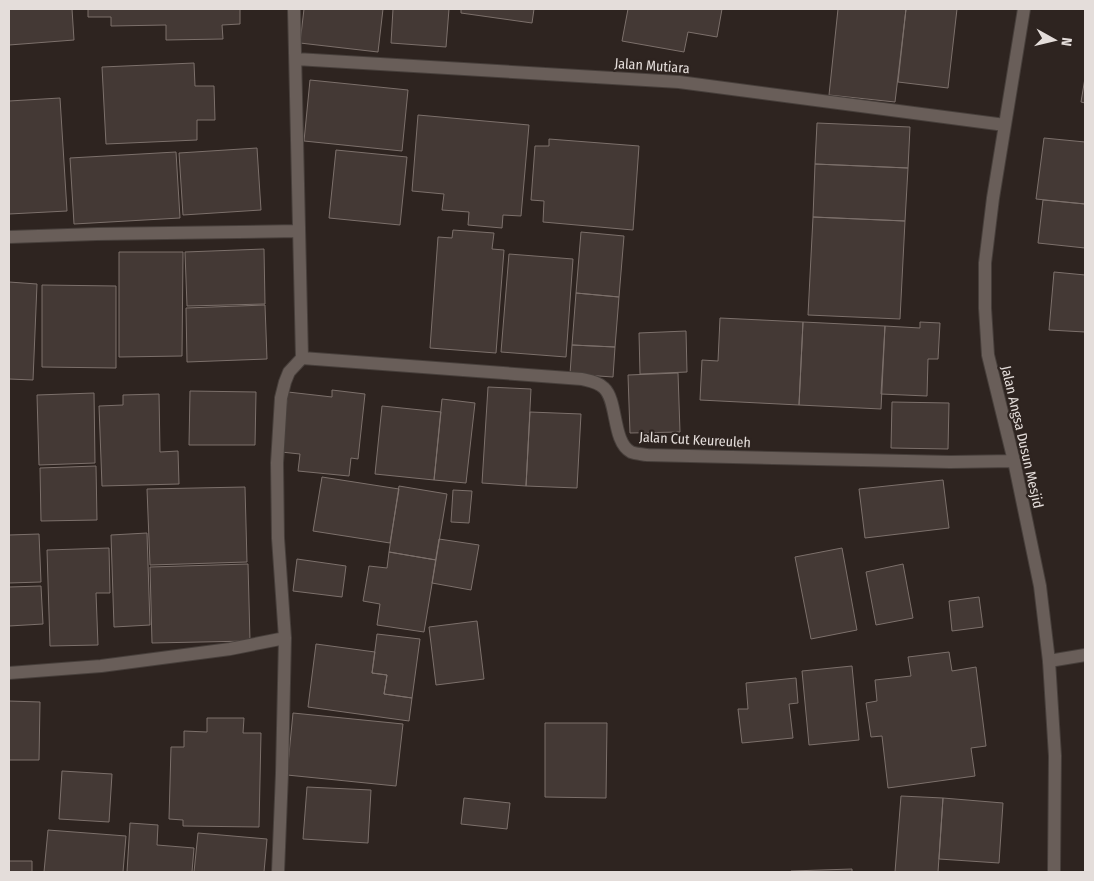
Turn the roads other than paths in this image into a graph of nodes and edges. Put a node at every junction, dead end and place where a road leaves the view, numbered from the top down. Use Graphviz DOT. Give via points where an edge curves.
graph roads {
  1 [pos="294,9"];
  2 [pos="1024,9"];
  3 [pos="296,59"];
  4 [pos="1005,125"];
  5 [pos="299,231"];
  6 [pos="9,237"];
  7 [pos="302,358"];
  8 [pos="1014,461"];
  9 [pos="285,638"];
  10 [pos="1085,655"];
  11 [pos="1049,661"];
  12 [pos="9,673"];
  13 [pos="278,872"];
  14 [pos="1054,872"];
  1 -- 3 [label="street"];
  2 -- 4 [label="street, Jalan Angsa Dusun Mesjid"];
  3 -- 4 [label="street, Jalan Mutiara" via="679,82"];
  3 -- 5 [label="street"];
  4 -- 8 [label="street, Jalan Angsa Dusun Mesjid" via="985,263 985,308 988,356"];
  5 -- 6 [label="street"];
  5 -- 7 [label="street"];
  7 -- 8 [label="street, Jalan Cut Keureuleh" via="595,382 605,388 610,399 622,443 631,452 647,455"];
  7 -- 9 [label="street" via="289,372 280,398 276,463"];
  8 -- 11 [label="street, Jalan Angsa Dusun Mesjid" via="1040,586"];
  9 -- 12 [label="street" via="230,649 101,666"];
  9 -- 13 [label="street"];
  10 -- 11 [label="street"];
  11 -- 14 [label="street, Jalan Angsa Dusun Mesjid" via="1056,756"];
}
